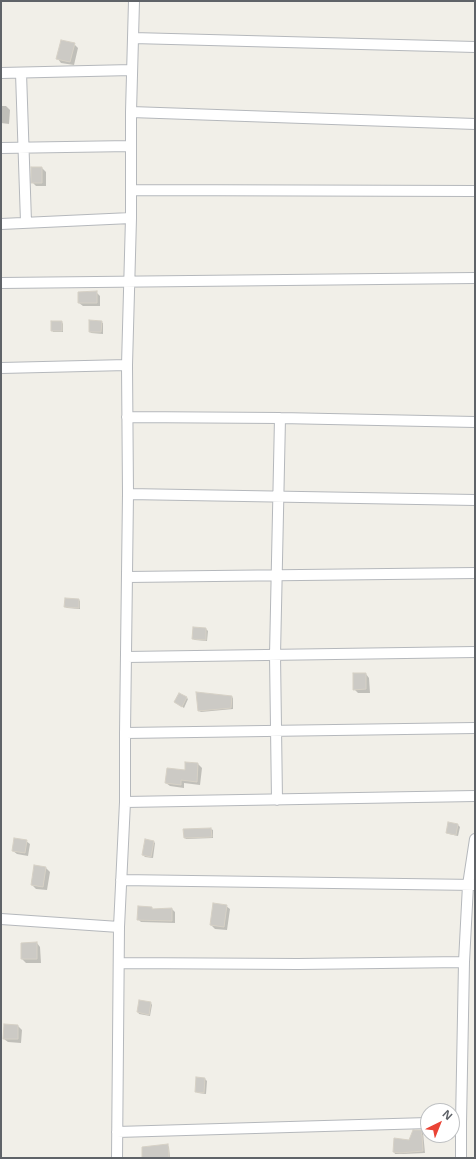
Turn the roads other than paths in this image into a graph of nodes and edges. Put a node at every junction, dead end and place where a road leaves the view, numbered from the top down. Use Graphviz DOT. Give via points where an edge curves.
graph roads {
  1 [pos="134,1"];
  2 [pos="133,38"];
  3 [pos="475,47"];
  4 [pos="132,70"];
  5 [pos="1,73"];
  6 [pos="21,73"];
  7 [pos="131,112"];
  8 [pos="475,124"];
  9 [pos="131,146"];
  10 [pos="1,148"];
  11 [pos="23,148"];
  12 [pos="131,190"];
  13 [pos="475,191"];
  14 [pos="131,218"];
  15 [pos="26,222"];
  16 [pos="1,224"];
  17 [pos="475,278"];
  18 [pos="129,281"];
  19 [pos="1,283"];
  20 [pos="127,364"];
  21 [pos="1,368"];
  22 [pos="127,417"];
  23 [pos="280,418"];
  24 [pos="475,422"];
  25 [pos="128,494"];
  26 [pos="279,497"];
  27 [pos="475,500"];
  28 [pos="475,574"];
  29 [pos="277,576"];
  30 [pos="127,578"];
  31 [pos="475,652"];
  32 [pos="275,655"];
  33 [pos="126,657"];
  34 [pos="475,728"];
  35 [pos="276,731"];
  36 [pos="125,733"];
  37 [pos="475,796"];
  38 [pos="277,800"];
  39 [pos="125,802"];
  40 [pos="475,839"];
  41 [pos="121,880"];
  42 [pos="472,885"];
  43 [pos="1,919"];
  44 [pos="119,927"];
  45 [pos="464,962"];
  46 [pos="119,963"];
  47 [pos="457,1103"];
  48 [pos="420,1123"];
  49 [pos="117,1132"];
  50 [pos="459,1143"];
  51 [pos="117,1158"];
  52 [pos="461,1158"];
  1 -- 2 [label="street"];
  2 -- 3 [label="street"];
  2 -- 4 [label="street"];
  4 -- 6 [label="street"];
  4 -- 7 [label="street"];
  5 -- 6 [label="street"];
  6 -- 11 [label="street"];
  7 -- 8 [label="street"];
  7 -- 9 [label="street"];
  9 -- 11 [label="street"];
  9 -- 12 [label="street"];
  10 -- 11 [label="street"];
  11 -- 15 [label="street"];
  12 -- 13 [label="street"];
  12 -- 14 [label="street"];
  14 -- 15 [label="street"];
  14 -- 18 [label="street"];
  15 -- 16 [label="street"];
  17 -- 18 [label="street"];
  18 -- 19 [label="street"];
  18 -- 20 [label="street"];
  20 -- 21 [label="street"];
  20 -- 22 [label="street"];
  22 -- 23 [label="street"];
  22 -- 25 [label="street"];
  23 -- 24 [label="street"];
  23 -- 26 [label="street"];
  25 -- 26 [label="street"];
  25 -- 30 [label="street"];
  26 -- 27 [label="street"];
  26 -- 29 [label="street"];
  28 -- 29 [label="street"];
  29 -- 30 [label="street"];
  29 -- 32 [label="street"];
  30 -- 33 [label="street"];
  31 -- 32 [label="street"];
  32 -- 33 [label="street"];
  32 -- 35 [label="street"];
  33 -- 36 [label="street"];
  34 -- 35 [label="street"];
  35 -- 36 [label="street"];
  35 -- 38 [label="street"];
  36 -- 39 [label="street"];
  37 -- 38 [label="street"];
  38 -- 39 [label="street"];
  39 -- 41 [label="street"];
  40 -- 42 [label="street"];
  41 -- 42 [label="street"];
  41 -- 44 [label="street"];
  42 -- 45 [label="street"];
  43 -- 44 [label="street"];
  44 -- 46 [label="street"];
  45 -- 46 [label="street"];
  45 -- 47 [label="street"];
  46 -- 49 [label="street"];
  48 -- 49 [label="street"];
  49 -- 51 [label="street"];
  50 -- 52 [label="street"];
}
